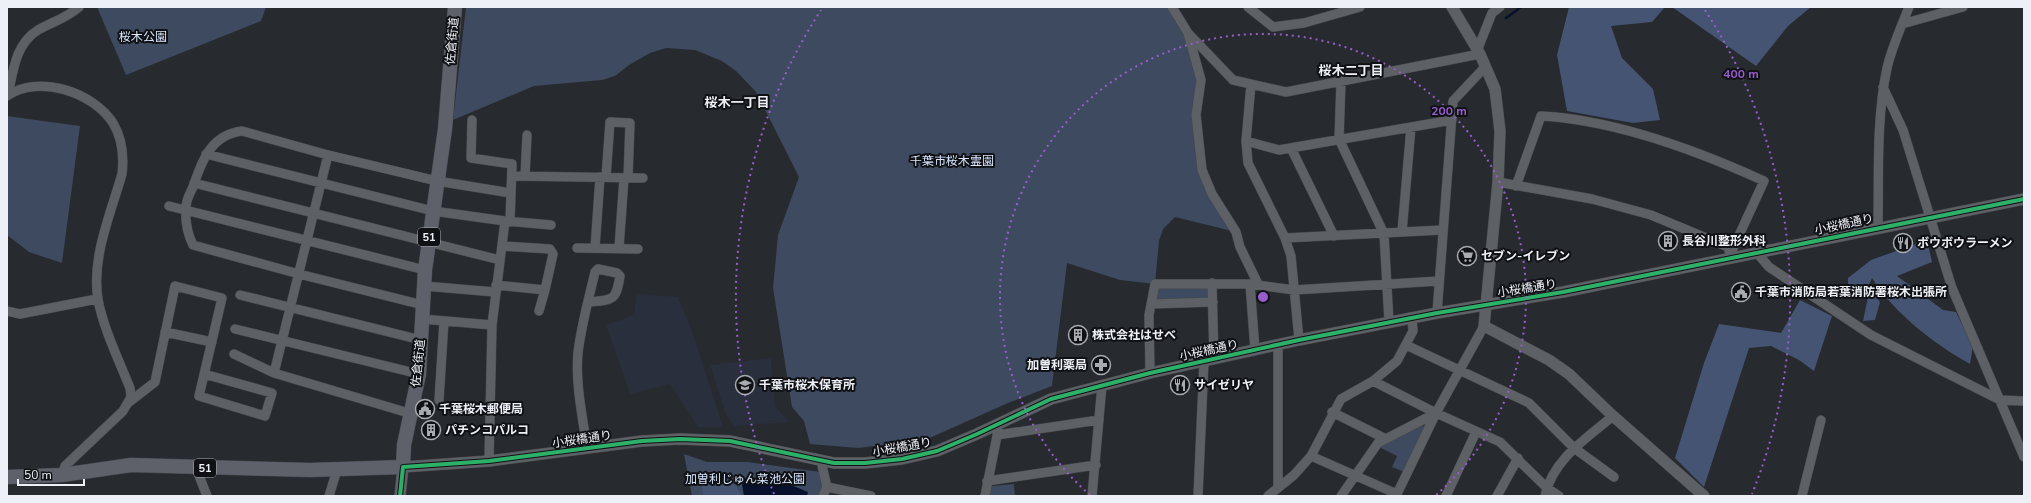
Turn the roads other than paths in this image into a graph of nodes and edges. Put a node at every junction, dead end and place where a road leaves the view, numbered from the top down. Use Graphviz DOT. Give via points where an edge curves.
graph roads {
  1 [pos="78,7"];
  2 [pos="455,7"];
  3 [pos="1172,7"];
  4 [pos="1248,7"];
  5 [pos="1360,7"];
  6 [pos="1452,7"];
  7 [pos="1500,7"];
  8 [pos="1909,7"];
  9 [pos="1963,7"];
  10 [pos="1902,24"];
  11 [pos="1188,33"];
  12 [pos="1478,52"];
  13 [pos="1485,67"];
  14 [pos="1341,82"];
  15 [pos="1251,84"];
  16 [pos="1883,87"];
  17 [pos="7,96"];
  18 [pos="472,120"];
  19 [pos="1452,120"];
  20 [pos="1411,127"];
  21 [pos="527,135"];
  22 [pos="1339,139"];
  23 [pos="1246,142"];
  24 [pos="1291,148"];
  25 [pos="206,154"];
  26 [pos="328,155"];
  27 [pos="512,176"];
  28 [pos="525,176"];
  29 [pos="603,177"];
  30 [pos="626,178"];
  31 [pos="643,178"];
  32 [pos="437,181"];
  33 [pos="1498,182"];
  34 [pos="194,183"];
  35 [pos="321,183"];
  36 [pos="1516,186"];
  37 [pos="511,193"];
  38 [pos="2024,199"];
  39 [pos="169,206"];
  40 [pos="186,210"];
  41 [pos="433,210"];
  42 [pos="314,213"];
  43 [pos="1931,217"];
  44 [pos="507,222"];
  45 [pos="551,225"];
  46 [pos="1878,227"];
  47 [pos="1442,230"];
  48 [pos="1402,232"];
  49 [pos="1384,234"];
  50 [pos="1334,236"];
  51 [pos="1285,238"];
  52 [pos="307,242"];
  53 [pos="429,242"];
  54 [pos="502,246"];
  55 [pos="577,248"];
  56 [pos="595,248"];
  57 [pos="619,248"];
  58 [pos="638,249"];
  59 [pos="1757,253"];
  60 [pos="1731,256"];
  61 [pos="500,260"];
  62 [pos="425,270"];
  63 [pos="299,274"];
  64 [pos="1439,281"];
  65 [pos="1212,283"];
  66 [pos="1254,284"];
  67 [pos="1387,284"];
  68 [pos="424,286"];
  69 [pos="496,289"];
  70 [pos="545,290"];
  71 [pos="1294,290"];
  72 [pos="240,294"];
  73 [pos="97,298"];
  74 [pos="588,302"];
  75 [pos="1213,302"];
  76 [pos="1151,304"];
  77 [pos="1486,304"];
  78 [pos="290,307"];
  79 [pos="540,311"];
  80 [pos="7,312"];
  81 [pos="422,312"];
  82 [pos="1437,313"];
  83 [pos="1412,318"];
  84 [pos="444,320"];
  85 [pos="1389,322"];
  86 [pos="492,325"];
  87 [pos="1484,326"];
  88 [pos="235,329"];
  89 [pos="165,332"];
  90 [pos="421,340"];
  91 [pos="1299,340"];
  92 [pos="282,341"];
  93 [pos="212,342"];
  94 [pos="1278,345"];
  95 [pos="1406,345"];
  96 [pos="1255,350"];
  97 [pos="234,354"];
  98 [pos="1209,360"];
  99 [pos="1458,370"];
  100 [pos="274,373"];
  101 [pos="1150,373"];
  102 [pos="204,374"];
  103 [pos="419,374"];
  104 [pos="1373,381"];
  105 [pos="1102,385"];
  106 [pos="439,400"];
  107 [pos="2000,400"];
  108 [pos="2024,401"];
  109 [pos="128,403"];
  110 [pos="1332,412"];
  111 [pos="412,414"];
  112 [pos="1436,414"];
  113 [pos="1613,416"];
  114 [pos="1099,420"];
  115 [pos="1821,420"];
  116 [pos="999,423"];
  117 [pos="1476,432"];
  118 [pos="997,435"];
  119 [pos="1386,439"];
  120 [pos="587,448"];
  121 [pos="1574,448"];
  122 [pos="1310,456"];
  123 [pos="2024,457"];
  124 [pos="1518,458"];
  125 [pos="489,461"];
  126 [pos="821,461"];
  127 [pos="1096,465"];
  128 [pos="403,467"];
  129 [pos="196,468"];
  130 [pos="337,470"];
  131 [pos="62,475"];
  132 [pos="1356,475"];
  133 [pos="7,477"];
  134 [pos="1614,477"];
  135 [pos="987,481"];
  136 [pos="826,487"];
  137 [pos="1278,488"];
  138 [pos="1546,492"];
  139 [pos="1396,495"];
  140 [pos="208,496"];
  141 [pos="329,496"];
  142 [pos="400,496"];
  143 [pos="823,496"];
  144 [pos="871,496"];
  145 [pos="985,496"];
  146 [pos="1092,496"];
  147 [pos="1198,496"];
  148 [pos="1268,496"];
  149 [pos="1341,496"];
  150 [pos="1446,496"];
  151 [pos="1497,496"];
  152 [pos="1559,496"];
  153 [pos="1704,496"];
  154 [pos="1802,496"];
  1 -- 17 [label="street" via="72,13 37,31 25,43 16,56"];
  2 -- 32 [label="highway, 佐倉街道 / 51" via="445,129"];
  3 -- 11 [label="street"];
  4 -- 5 [label="street" via="1273,27 1304,23"];
  6 -- 12 [label="street"];
  7 -- 12 [label="street" via="1492,13"];
  8 -- 10 [label="street"];
  9 -- 10 [label="street"];
  10 -- 16 [label="street"];
  11 -- 15 [label="street" via="1233,80"];
  11 -- 66 [label="street" via="1201,80 1196,115 1202,170 1212,194 1236,232"];
  12 -- 13 [label="street"];
  12 -- 14 [label="street"];
  13 -- 19 [label="street" via="1453,101"];
  13 -- 33 [label="street" via="1495,89 1500,132"];
  14 -- 15 [label="street" via="1286,92"];
  14 -- 22 [label="street"];
  15 -- 23 [label="street"];
  16 -- 43 [label="street" via="1903,130"];
  16 -- 46 [label="street" via="1879,133"];
  17 -- 73 [label="street" via="29,86 62,88 99,109 118,132 123,164 97,269"];
  18 -- 27 [label="street" via="471,158 512,164"];
  19 -- 20 [label="street"];
  19 -- 47 [label="street"];
  20 -- 22 [label="street"];
  20 -- 48 [label="street"];
  21 -- 28 [label="street"];
  22 -- 24 [label="street"];
  22 -- 49 [label="street"];
  23 -- 24 [label="street" via="1279,150"];
  23 -- 51 [label="street" via="1248,163"];
  24 -- 50 [label="street"];
  25 -- 26 [label="street" via="214,143 229,132 242,131"];
  25 -- 34 [label="street"];
  25 -- 35 [label="street"];
  26 -- 32 [label="street"];
  26 -- 35 [label="street"];
  27 -- 28 [label="street"];
  27 -- 37 [label="street"];
  28 -- 29 [label="street"];
  29 -- 30 [label="street"];
  29 -- 30 [label="street" via="610,122 630,123"];
  29 -- 56 [label="street"];
  30 -- 31 [label="street"];
  30 -- 57 [label="street"];
  32 -- 37 [label="street"];
  32 -- 41 [label="highway, 佐倉街道 / 51"];
  33 -- 36 [label="street"];
  33 -- 77 [label="street"];
  34 -- 40 [label="street"];
  34 -- 42 [label="street"];
  35 -- 41 [label="street"];
  35 -- 42 [label="street"];
  36 -- 60 [label="street" via="1592,199 1651,215 1728,247"];
  36 -- 60 [label="street" via="1540,116 1565,117 1627,131 1715,158 1764,181"];
  37 -- 44 [label="street"];
  38 -- 43 [label="street, 小桜橋通り"];
  39 -- 40 [label="street"];
  40 -- 52 [label="street"];
  40 -- 63 [label="street" via="188,234 193,246"];
  41 -- 44 [label="street"];
  41 -- 53 [label="highway, 佐倉街道 / 51"];
  42 -- 52 [label="street"];
  42 -- 53 [label="street"];
  43 -- 46 [label="street, 小桜橋通り"];
  43 -- 107 [label="street" via="1952,288"];
  44 -- 45 [label="street"];
  44 -- 54 [label="street"];
  46 -- 59 [label="street, 小桜橋通り"];
  47 -- 48 [label="street"];
  47 -- 64 [label="street"];
  48 -- 49 [label="street"];
  49 -- 50 [label="street"];
  49 -- 67 [label="street"];
  50 -- 51 [label="street"];
  51 -- 71 [label="street" via="1291,256"];
  52 -- 62 [label="street"];
  52 -- 63 [label="street"];
  53 -- 61 [label="street"];
  53 -- 62 [label="highway, 佐倉街道 / 51"];
  54 -- 61 [label="street"];
  54 -- 70 [label="street" via="552,251"];
  55 -- 56 [label="street"];
  56 -- 57 [label="street"];
  57 -- 58 [label="street"];
  59 -- 60 [label="street, 小桜橋通り"];
  59 -- 107 [label="street" via="1770,267 1871,335"];
  60 -- 77 [label="street, 小桜橋通り" via="1563,292"];
  61 -- 69 [label="street"];
  62 -- 68 [label="highway, 佐倉街道 / 51"];
  63 -- 78 [label="street"];
  63 -- 81 [label="street"];
  64 -- 67 [label="street"];
  64 -- 82 [label="street"];
  65 -- 66 [label="street"];
  65 -- 75 [label="street"];
  65 -- 76 [label="street" via="1155,284"];
  66 -- 71 [label="street"];
  66 -- 96 [label="street"];
  67 -- 71 [label="street"];
  67 -- 85 [label="street"];
  68 -- 69 [label="street"];
  68 -- 81 [label="highway, 佐倉街道 / 51"];
  69 -- 70 [label="street"];
  69 -- 86 [label="street"];
  70 -- 79 [label="street"];
  71 -- 91 [label="street"];
  72 -- 78 [label="street"];
  73 -- 80 [label="street" via="20,314"];
  73 -- 109 [label="street" via="130,388"];
  74 -- 120 [label="street" via="578,354"];
  75 -- 76 [label="street"];
  75 -- 98 [label="street"];
  76 -- 101 [label="street"];
  77 -- 82 [label="street, 小桜橋通り"];
  77 -- 87 [label="street"];
  78 -- 90 [label="street"];
  78 -- 92 [label="street"];
  81 -- 84 [label="street"];
  81 -- 90 [label="highway, 佐倉街道 / 51"];
  82 -- 83 [label="street, 小桜橋通り"];
  83 -- 85 [label="street, 小桜橋通り"];
  83 -- 95 [label="street" via="1413,331"];
  84 -- 86 [label="street"];
  84 -- 106 [label="street"];
  85 -- 91 [label="street, 小桜橋通り"];
  86 -- 125 [label="street"];
  87 -- 99 [label="street"];
  87 -- 113 [label="street" via="1549,360 1569,374"];
  88 -- 92 [label="street"];
  89 -- 93 [label="street"];
  89 -- 93 [label="street" via="175,286 222,298"];
  89 -- 109 [label="street" via="155,382"];
  90 -- 103 [label="highway, 佐倉街道 / 51"];
  91 -- 94 [label="street, 小桜橋通り"];
  92 -- 100 [label="street"];
  92 -- 103 [label="street"];
  93 -- 102 [label="street"];
  94 -- 96 [label="street, 小桜橋通り"];
  94 -- 137 [label="street"];
  95 -- 99 [label="street"];
  95 -- 104 [label="street" via="1397,361"];
  96 -- 98 [label="street, 小桜橋通り"];
  97 -- 100 [label="street"];
  98 -- 101 [label="street, 小桜橋通り"];
  98 -- 147 [label="street"];
  99 -- 112 [label="street"];
  99 -- 121 [label="street" via="1529,403"];
  100 -- 111 [label="street"];
  101 -- 105 [label="street, 小桜橋通り"];
  102 -- 102 [label="street" via="199,396 265,416 272,393"];
  103 -- 111 [label="highway, 佐倉街道 / 51"];
  104 -- 110 [label="street" via="1341,399"];
  104 -- 112 [label="street"];
  105 -- 114 [label="street"];
  105 -- 116 [label="street, 小桜橋通り" via="1051,399"];
  107 -- 108 [label="street"];
  107 -- 123 [label="street"];
  109 -- 131 [label="street" via="123,411 65,466"];
  110 -- 119 [label="street"];
  110 -- 122 [label="street"];
  111 -- 128 [label="highway, 佐倉街道 / 51" via="404,446"];
  112 -- 117 [label="street"];
  112 -- 119 [label="street"];
  112 -- 139 [label="street"];
  113 -- 121 [label="street"];
  113 -- 153 [label="street"];
  114 -- 118 [label="street"];
  114 -- 127 [label="street"];
  115 -- 154 [label="street"];
  116 -- 118 [label="street"];
  116 -- 126 [label="street, 小桜橋通り" via="937,451 902,459 865,463"];
  117 -- 124 [label="street" via="1500,442"];
  117 -- 150 [label="street"];
  118 -- 135 [label="street"];
  119 -- 132 [label="street" via="1378,443"];
  120 -- 125 [label="street, 小桜橋通り"];
  120 -- 126 [label="street, 小桜橋通り" via="680,439 730,441"];
  121 -- 134 [label="street"];
  121 -- 138 [label="street" via="1559,465"];
  122 -- 132 [label="street"];
  122 -- 137 [label="street" via="1294,475"];
  124 -- 138 [label="street"];
  124 -- 151 [label="street"];
  125 -- 128 [label="street, 小桜橋通り"];
  126 -- 136 [label="street"];
  127 -- 135 [label="street"];
  127 -- 146 [label="street"];
  128 -- 130 [label="highway, 51"];
  128 -- 142 [label="street"];
  129 -- 130 [label="highway, 51"];
  129 -- 131 [label="highway, 51" via="131,465"];
  129 -- 140 [label="street"];
  130 -- 141 [label="street"];
  131 -- 133 [label="highway, 51"];
  132 -- 139 [label="street"];
  132 -- 149 [label="street"];
  135 -- 145 [label="street"];
  136 -- 143 [label="street"];
  136 -- 144 [label="street"];
  137 -- 148 [label="street"];
  138 -- 152 [label="street"];
}
